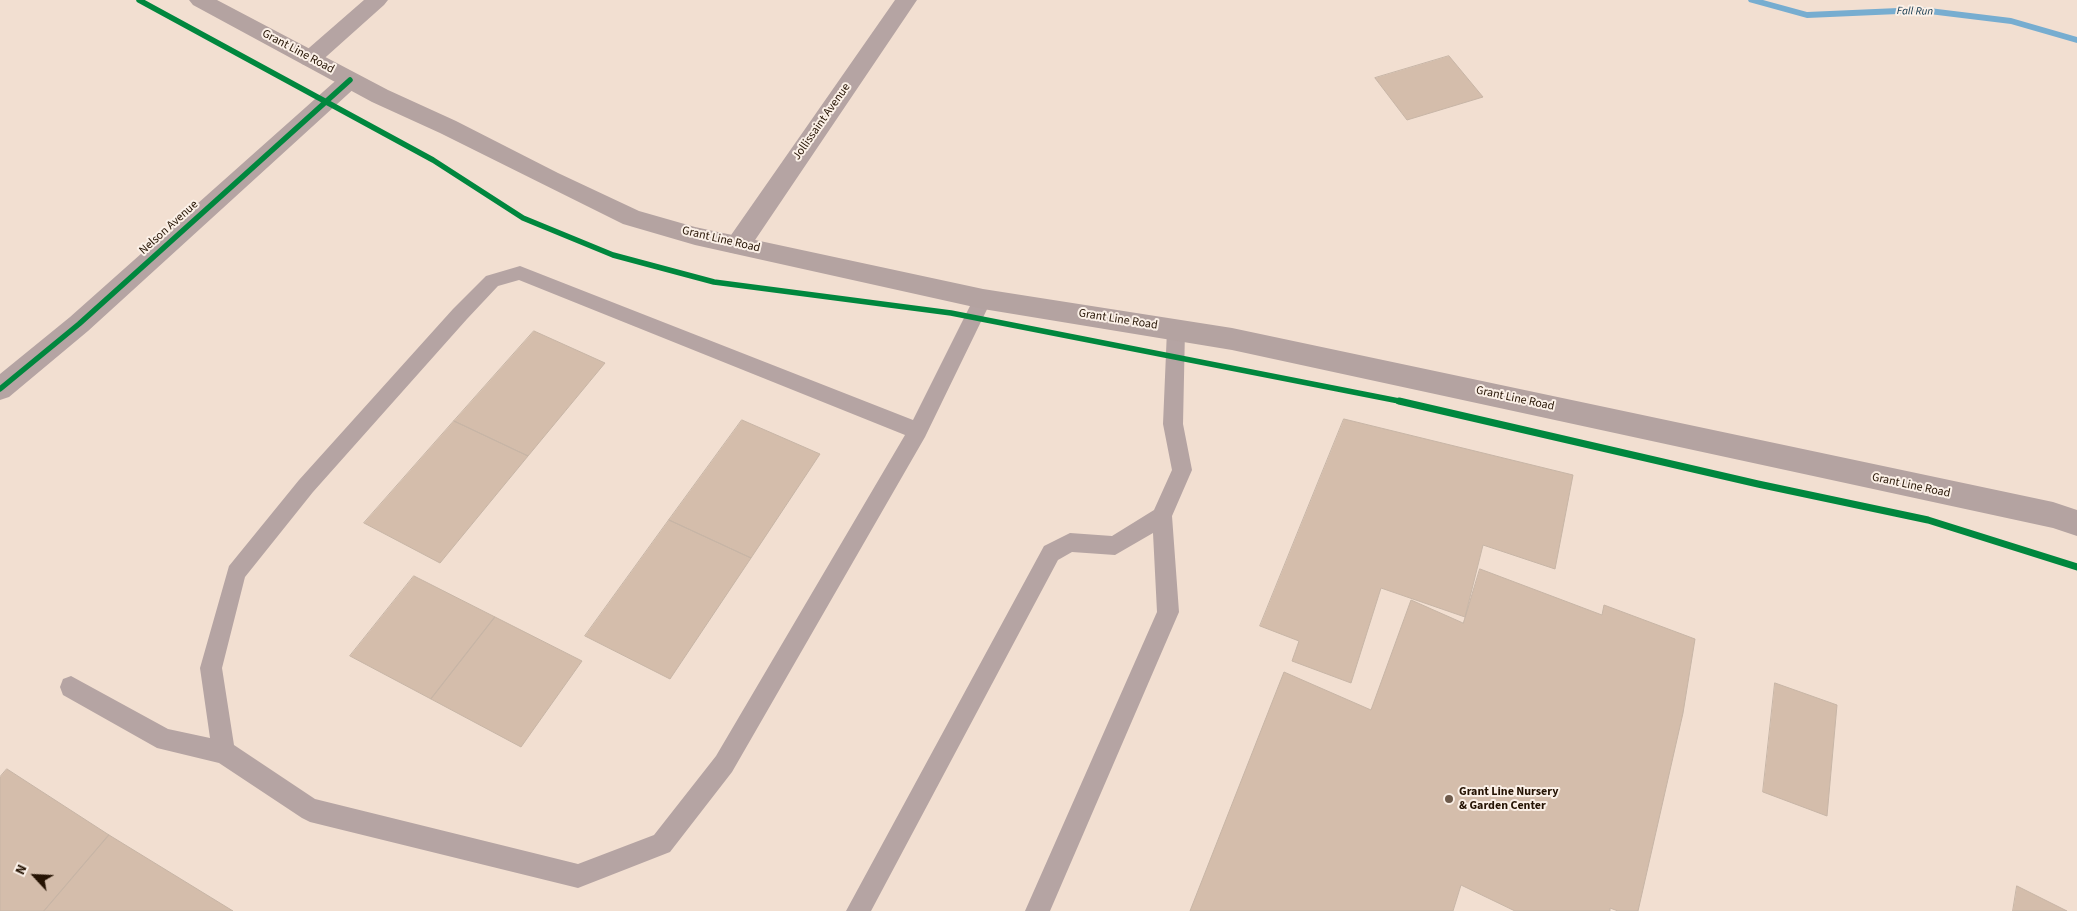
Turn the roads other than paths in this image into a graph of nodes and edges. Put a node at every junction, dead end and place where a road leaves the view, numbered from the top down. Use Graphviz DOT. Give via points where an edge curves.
graph roads {
  1 [pos="200,0"];
  2 [pos="377,0"];
  3 [pos="906,0"];
  4 [pos="310,59"];
  5 [pos="350,80"];
  6 [pos="738,245"];
  7 [pos="983,299"];
  8 [pos="1176,330"];
  9 [pos="0,389"];
  10 [pos="918,431"];
  11 [pos="1162,516"];
  12 [pos="2077,523"];
  13 [pos="72,687"];
  14 [pos="224,752"];
  15 [pos="858,911"];
  16 [pos="1037,911"];
  1 -- 4 [label="main road, Grant Line Road"];
  2 -- 4 [label="street"];
  3 -- 6 [label="street, Jollissaint Avenue"];
  4 -- 5 [label="main road, Grant Line Road"];
  5 -- 6 [label="main road, Grant Line Road" via="632,218"];
  5 -- 9 [label="street, Nelson Avenue" via="79,324"];
  6 -- 7 [label="main road, Grant Line Road"];
  7 -- 8 [label="main road, Grant Line Road"];
  7 -- 10 [label="lane"];
  8 -- 11 [label="lane" via="1173,424 1182,470"];
  8 -- 12 [label="main road, Grant Line Road" via="1232,338 1578,412 2053,515"];
  10 -- 14 [label="lane" via="724,764 662,844 578,876 310,810"];
  10 -- 14 [label="lane" via="520,273 492,281 306,486 236,573 211,668"];
  11 -- 15 [label="lane" via="1115,546 1070,542 1051,553"];
  11 -- 16 [label="lane" via="1168,612"];
  13 -- 14 [label="lane" via="165,740"];
}
